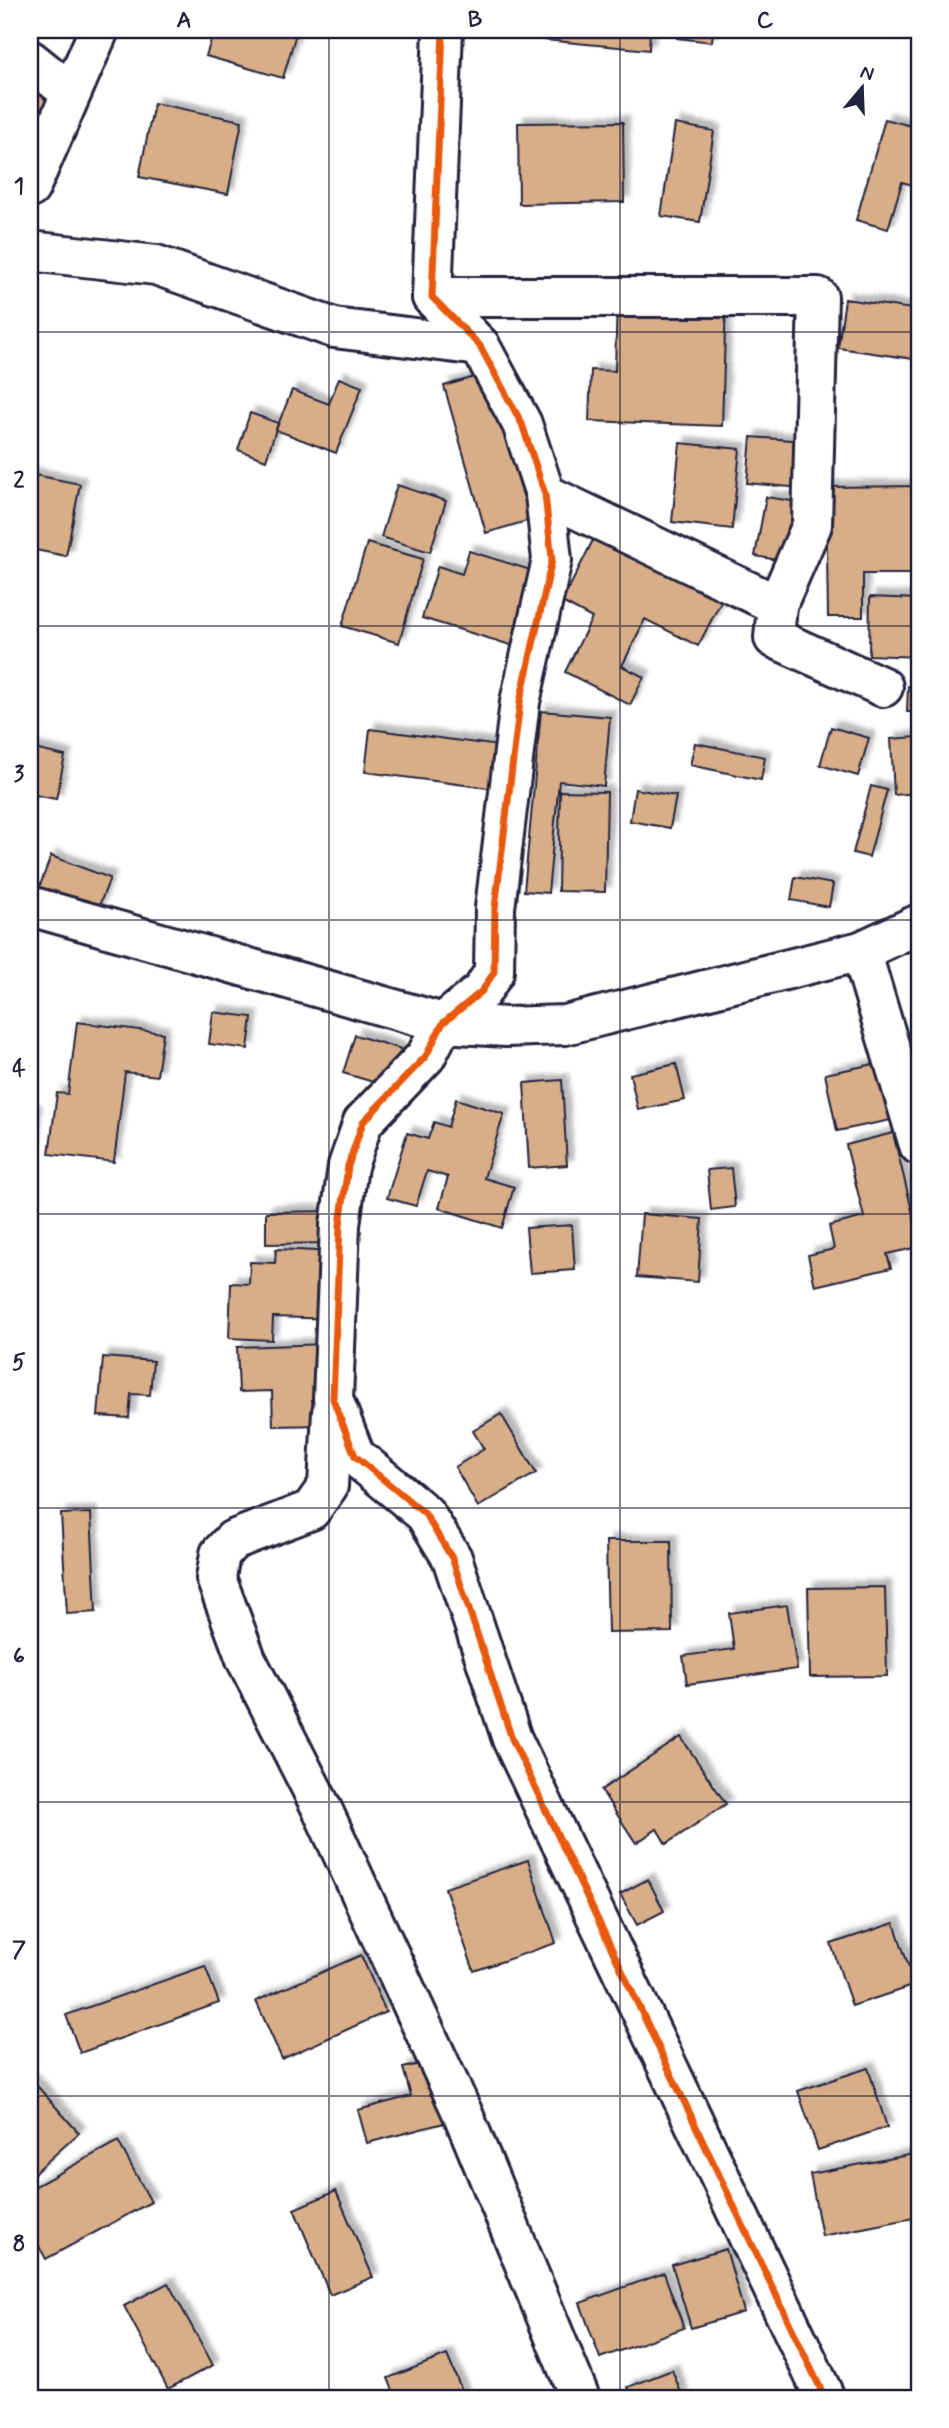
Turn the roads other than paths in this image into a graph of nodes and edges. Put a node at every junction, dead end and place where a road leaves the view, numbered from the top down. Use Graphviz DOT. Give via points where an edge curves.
graph roads {
  1 [pos="99,30"];
  2 [pos="443,30"];
  3 [pos="30,60"];
  4 [pos="71,93"];
  5 [pos="30,188"];
  6 [pos="30,251"];
  7 [pos="432,297"];
  8 [pos="480,346"];
  9 [pos="545,494"];
  10 [pos="777,606"];
  11 [pos="883,687"];
  12 [pos="30,906"];
  13 [pos="919,924"];
  14 [pos="861,951"];
  15 [pos="443,1023"];
  16 [pos="919,1145"];
  17 [pos="333,1399"];
  18 [pos="580,2398"];
  19 [pos="825,2398"];
  1 -- 4 [label="street"];
  2 -- 7 [label="street"];
  3 -- 4 [label="street"];
  4 -- 5 [label="street"];
  6 -- 8 [label="street" via="156,265 334,328"];
  7 -- 8 [label="street"];
  7 -- 10 [label="street" via="818,296 813,525"];
  8 -- 9 [label="street" via="522,424"];
  9 -- 10 [label="street"];
  9 -- 15 [label="street" via="552,560 520,702 495,908 495,972 482,991"];
  10 -- 11 [label="street" via="774,638"];
  12 -- 15 [label="street"];
  13 -- 14 [label="street"];
  14 -- 15 [label="street" via="565,1025"];
  14 -- 16 [label="street"];
  15 -- 17 [label="street" via="426,1056 363,1122 348,1166 340,1225"];
  17 -- 18 [label="street" via="328,1486 311,1510 233,1540 220,1554 216,1578 246,1659 322,1810 462,2112"];
  17 -- 19 [label="street" via="355,1456 425,1514 452,1558 512,1739"];
}
